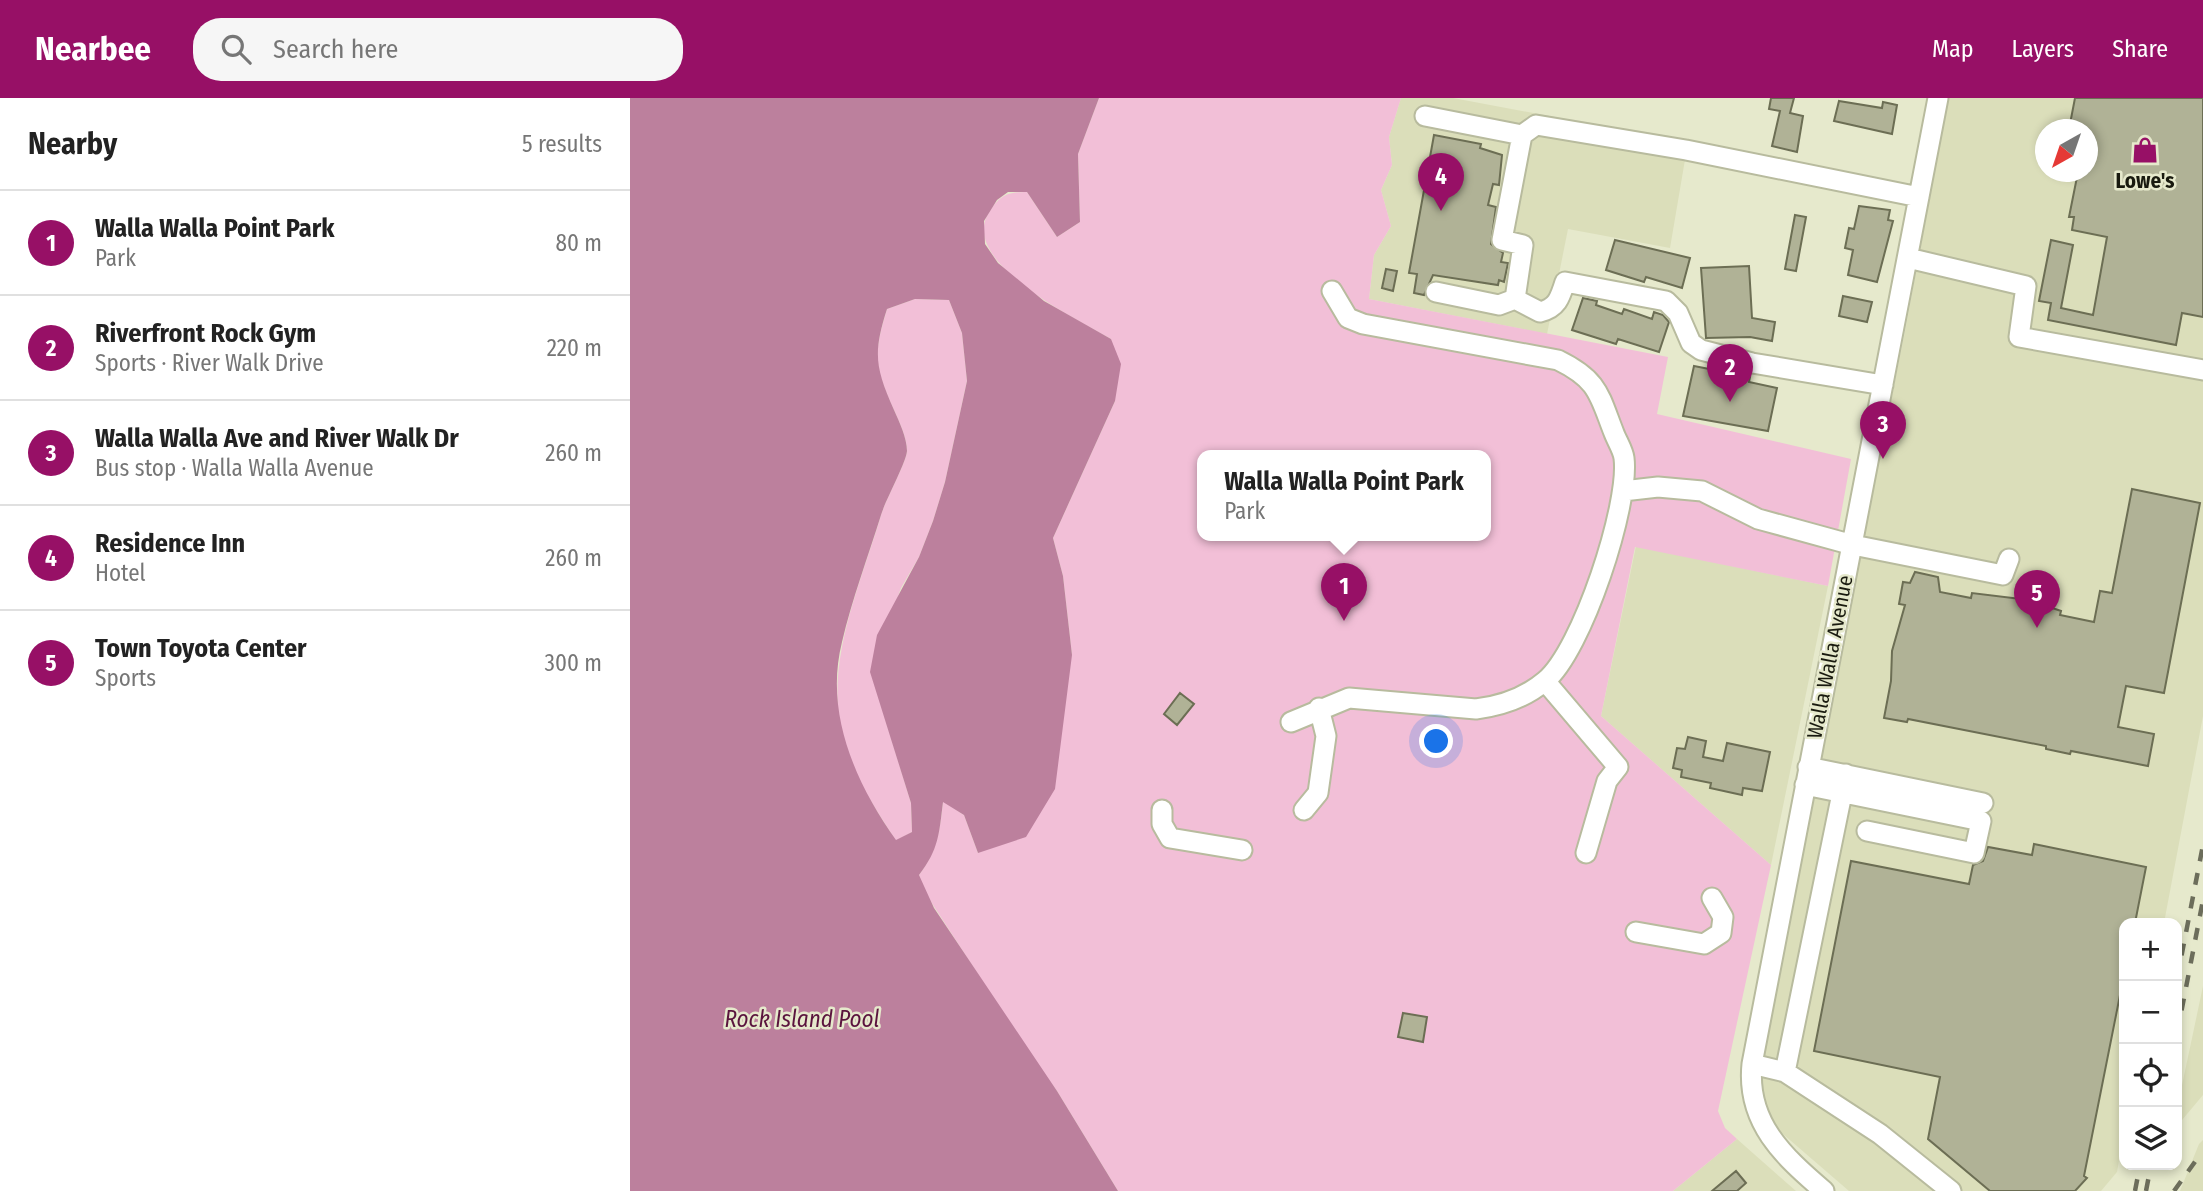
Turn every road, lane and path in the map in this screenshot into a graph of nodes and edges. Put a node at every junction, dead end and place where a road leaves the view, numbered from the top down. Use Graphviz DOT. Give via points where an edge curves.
graph roads {
  1 [pos="1938,98"];
  2 [pos="1425,116"];
  3 [pos="1522,135"];
  4 [pos="1919,197"];
  5 [pos="1908,258"];
  6 [pos="1332,290"];
  7 [pos="1436,292"];
  8 [pos="1515,299"];
  9 [pos="2203,370"];
  10 [pos="1883,386"];
  11 [pos="1623,491"];
  12 [pos="1853,545"];
  13 [pos="2009,559"];
  14 [pos="1545,681"];
  15 [pos="1319,708"];
  16 [pos="1291,722"];
  17 [pos="1806,776"];
  18 [pos="1844,784"];
  19 [pos="1983,803"];
  20 [pos="1162,810"];
  21 [pos="1304,810"];
  22 [pos="1867,831"];
  23 [pos="1242,850"];
  24 [pos="1586,853"];
  25 [pos="1712,898"];
  26 [pos="1636,932"];
  27 [pos="1752,1064"];
  28 [pos="1785,1072"];
  29 [pos="1824,1191"];
  30 [pos="1951,1191"];
  1 -- 4 [label="street, Walla Walla Avenue"];
  2 -- 3 [label="street"];
  3 -- 4 [label="street" via="1538,126 1686,150"];
  3 -- 8 [label="street" via="1503,240 1523,245"];
  4 -- 5 [label="street, Walla Walla Avenue"];
  5 -- 9 [label="street" via="2026,286 2019,337"];
  5 -- 10 [label="street, Walla Walla Avenue"];
  6 -- 11 [label="street" via="1348,318 1363,324 1558,360 1576,369 1604,399 1624,456"];
  7 -- 8 [label="street" via="1499,305"];
  8 -- 10 [label="street" via="1540,312 1549,310 1559,300 1565,282 1572,282 1666,300 1678,313 1691,343 1701,350"];
  10 -- 12 [label="street, Walla Walla Avenue"];
  11 -- 12 [label="street" via="1658,487 1702,491 1758,519"];
  11 -- 14 [label="street" via="1586,620 1562,663"];
  12 -- 13 [label="street" via="2003,575"];
  12 -- 17 [label="street, Walla Walla Avenue"];
  14 -- 15 [label="street" via="1514,700 1484,708 1349,698"];
  14 -- 24 [label="street" via="1618,767 1607,781"];
  15 -- 16 [label="street"];
  15 -- 21 [label="street" via="1326,736 1318,793"];
  17 -- 18 [label="street"];
  17 -- 27 [label="street, Walla Walla Avenue"];
  18 -- 19 [label="street"];
  18 -- 22 [label="street" via="1981,821 1974,853"];
  18 -- 28 [label="street"];
  20 -- 23 [label="street" via="1162,824 1170,838"];
  25 -- 26 [label="street" via="1723,916 1721,933 1704,944"];
  27 -- 28 [label="street"];
  27 -- 29 [label="street, Walla Walla Avenue" via="1752,1097 1764,1130 1777,1149"];
  28 -- 30 [label="street" via="1880,1134"];
}
